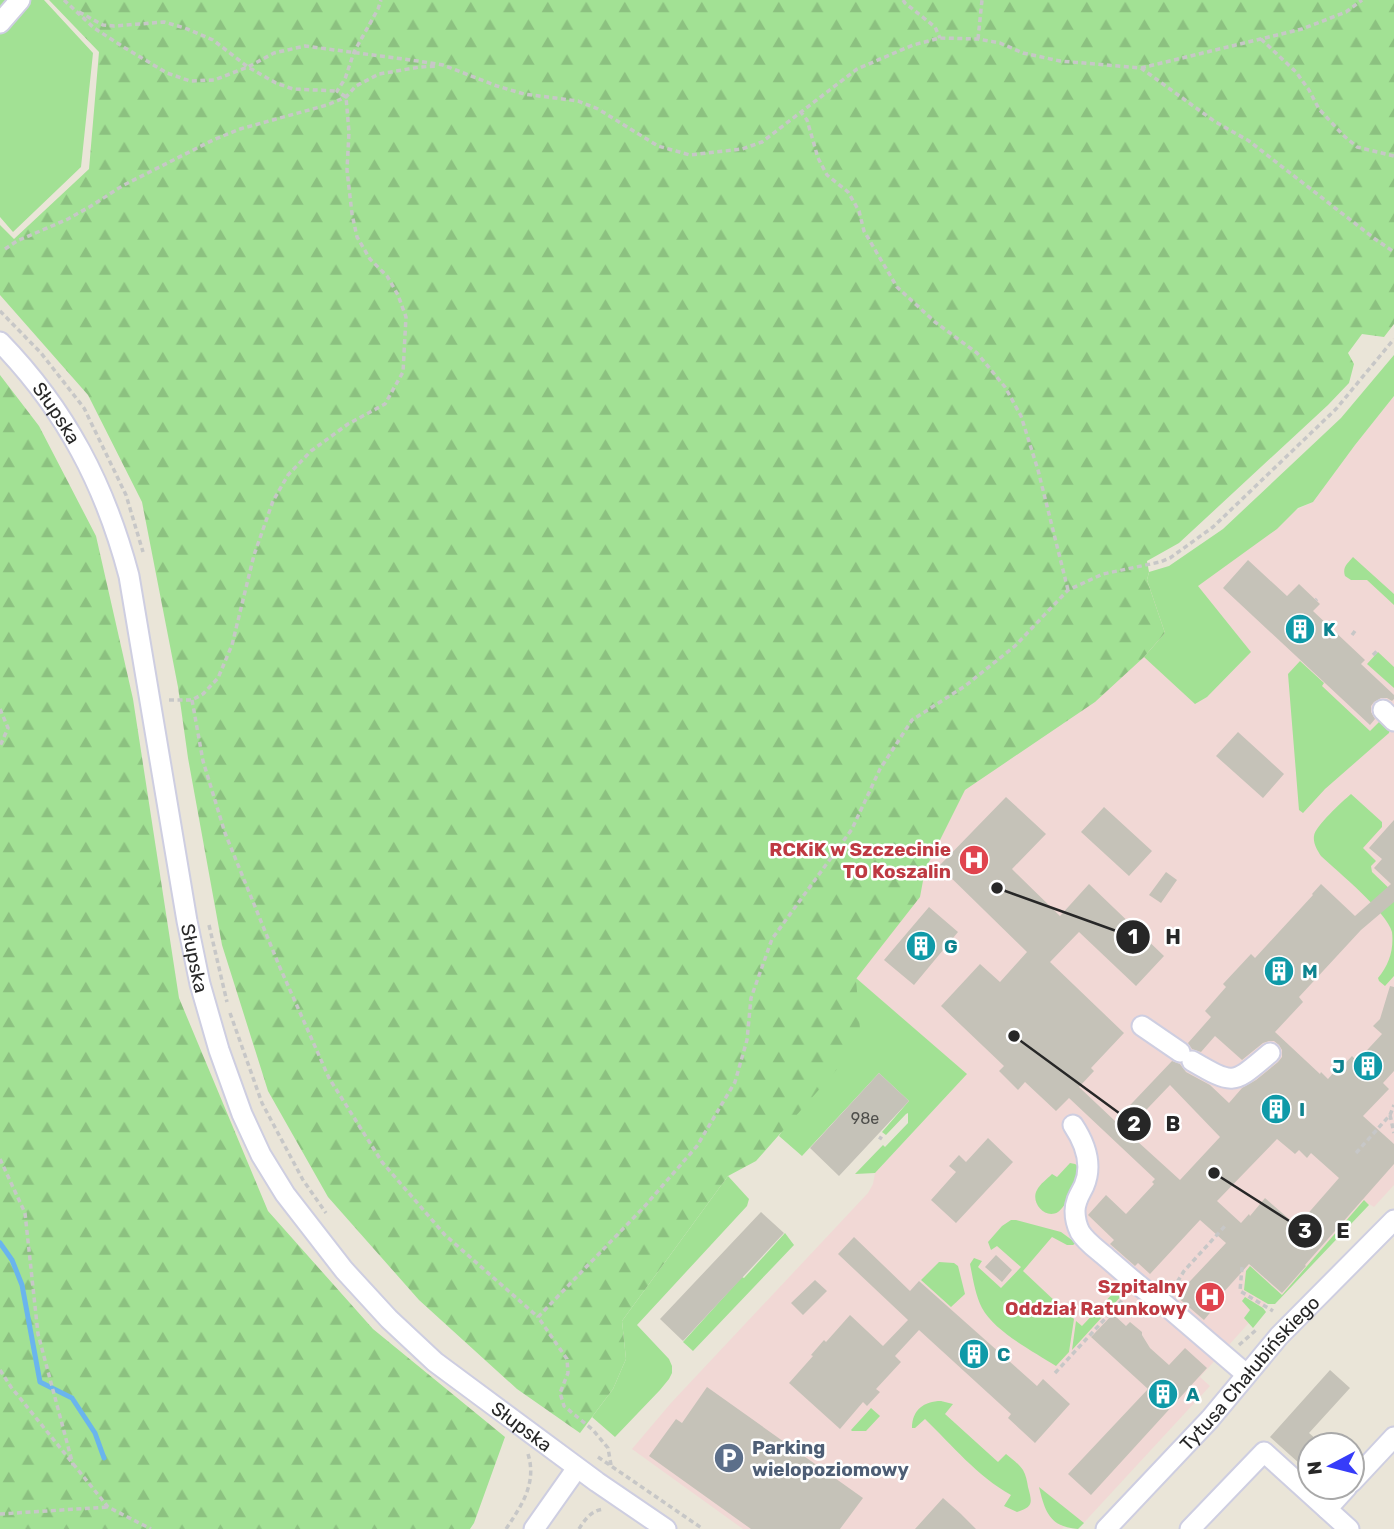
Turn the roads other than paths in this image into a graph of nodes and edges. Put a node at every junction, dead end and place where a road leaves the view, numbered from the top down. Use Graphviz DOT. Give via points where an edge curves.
graph roads {
  1 [pos="20,0"];
  2 [pos="0,23"];
  3 [pos="0,342"];
  4 [pos="1142,1026"];
  5 [pos="1270,1053"];
  6 [pos="1073,1125"];
  7 [pos="1394,1220"];
  8 [pos="1246,1374"];
  9 [pos="1394,1437"];
  10 [pos="1366,1467"];
  11 [pos="577,1468"];
  12 [pos="1335,1501"];
  13 [pos="1327,1509"];
  14 [pos="534,1529"];
  15 [pos="666,1529"];
  16 [pos="1106,1529"];
  17 [pos="1190,1529"];
  18 [pos="1349,1529"];
  1 -- 2 [label="street"];
  3 -- 11 [label="street, Słupska" via="69,429 118,537 129,576 200,984 237,1101 261,1155 344,1270 390,1319 435,1362"];
  4 -- 5 [label="street" via="1210,1072 1230,1079 1242,1077"];
  6 -- 8 [label="street" via="1082,1139 1088,1168 1074,1209 1079,1230"];
  7 -- 8 [label="street, Tytusa Chałubińskiego"];
  8 -- 16 [label="street, Tytusa Chałubińskiego"];
  9 -- 10 [label="street"];
  11 -- 14 [label="street"];
  11 -- 15 [label="street, Słupska"];
  12 -- 13 [label="street"];
  13 -- 17 [label="street" via="1264,1452"];
  13 -- 18 [label="street"];
}
